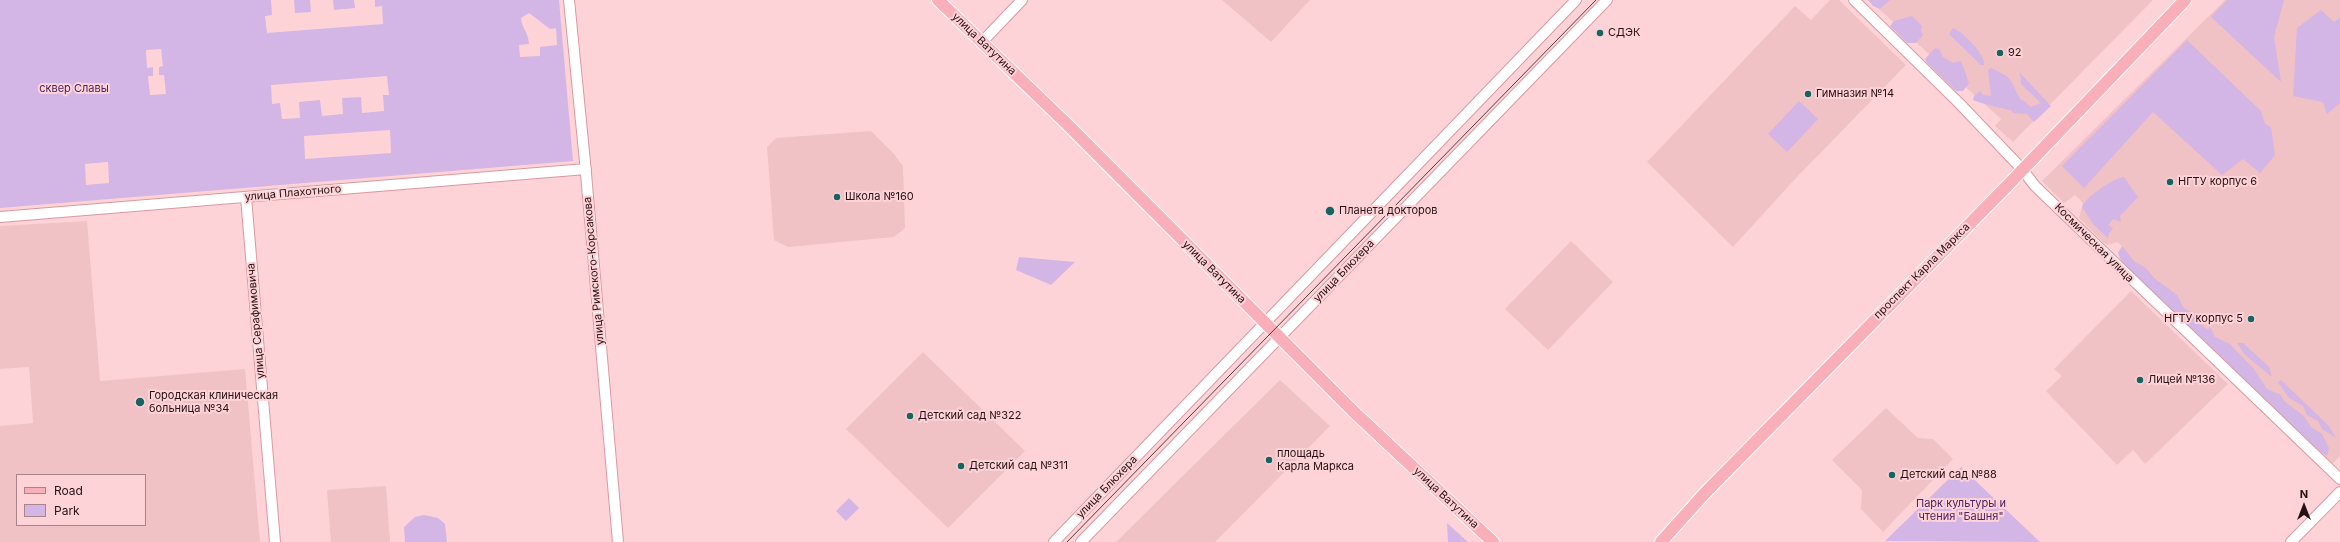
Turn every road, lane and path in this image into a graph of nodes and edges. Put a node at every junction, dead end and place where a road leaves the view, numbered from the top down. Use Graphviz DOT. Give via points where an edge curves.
graph roads {
  1 [pos="569,0"];
  2 [pos="938,0"];
  3 [pos="1022,0"];
  4 [pos="1576,0"];
  5 [pos="1607,0"];
  6 [pos="1854,0"];
  7 [pos="2185,0"];
  8 [pos="982,42"];
  9 [pos="586,169"];
  10 [pos="2022,169"];
  11 [pos="246,197"];
  12 [pos="0,217"];
  13 [pos="1264,323"];
  14 [pos="1279,338"];
  15 [pos="2340,480"];
  16 [pos="2340,492"];
  17 [pos="275,542"];
  18 [pos="618,542"];
  19 [pos="1054,542"];
  20 [pos="1081,542"];
  21 [pos="1493,542"];
  22 [pos="1661,542"];
  23 [pos="2291,542"];
  1 -- 9 [label="street, улица Римского-Корсакова"];
  2 -- 8 [label="main road, улица Ватутина"];
  3 -- 8 [label="street"];
  4 -- 13 [label="street, улица Блюхера"];
  5 -- 14 [label="street, улица Блюхера"];
  6 -- 10 [label="street, Космическая улица"];
  7 -- 10 [label="main road, проспект Карла Маркса"];
  8 -- 13 [label="main road, улица Ватутина"];
  9 -- 11 [label="street, улица Плахотного"];
  9 -- 18 [label="street, улица Римского-Корсакова"];
  10 -- 15 [label="street, Космическая улица" via="2035,186"];
  10 -- 22 [label="main road, проспект Карла Маркса" via="1705,493"];
  11 -- 12 [label="street, улица Плахотного"];
  11 -- 17 [label="street, улица Серафимовича"];
  13 -- 14 [label="main road, улица Ватутина"];
  13 -- 19 [label="street, улица Блюхера"];
  14 -- 20 [label="street, улица Блюхера"];
  14 -- 21 [label="main road, улица Ватутина"];
  16 -- 23 [label="street"];
}
